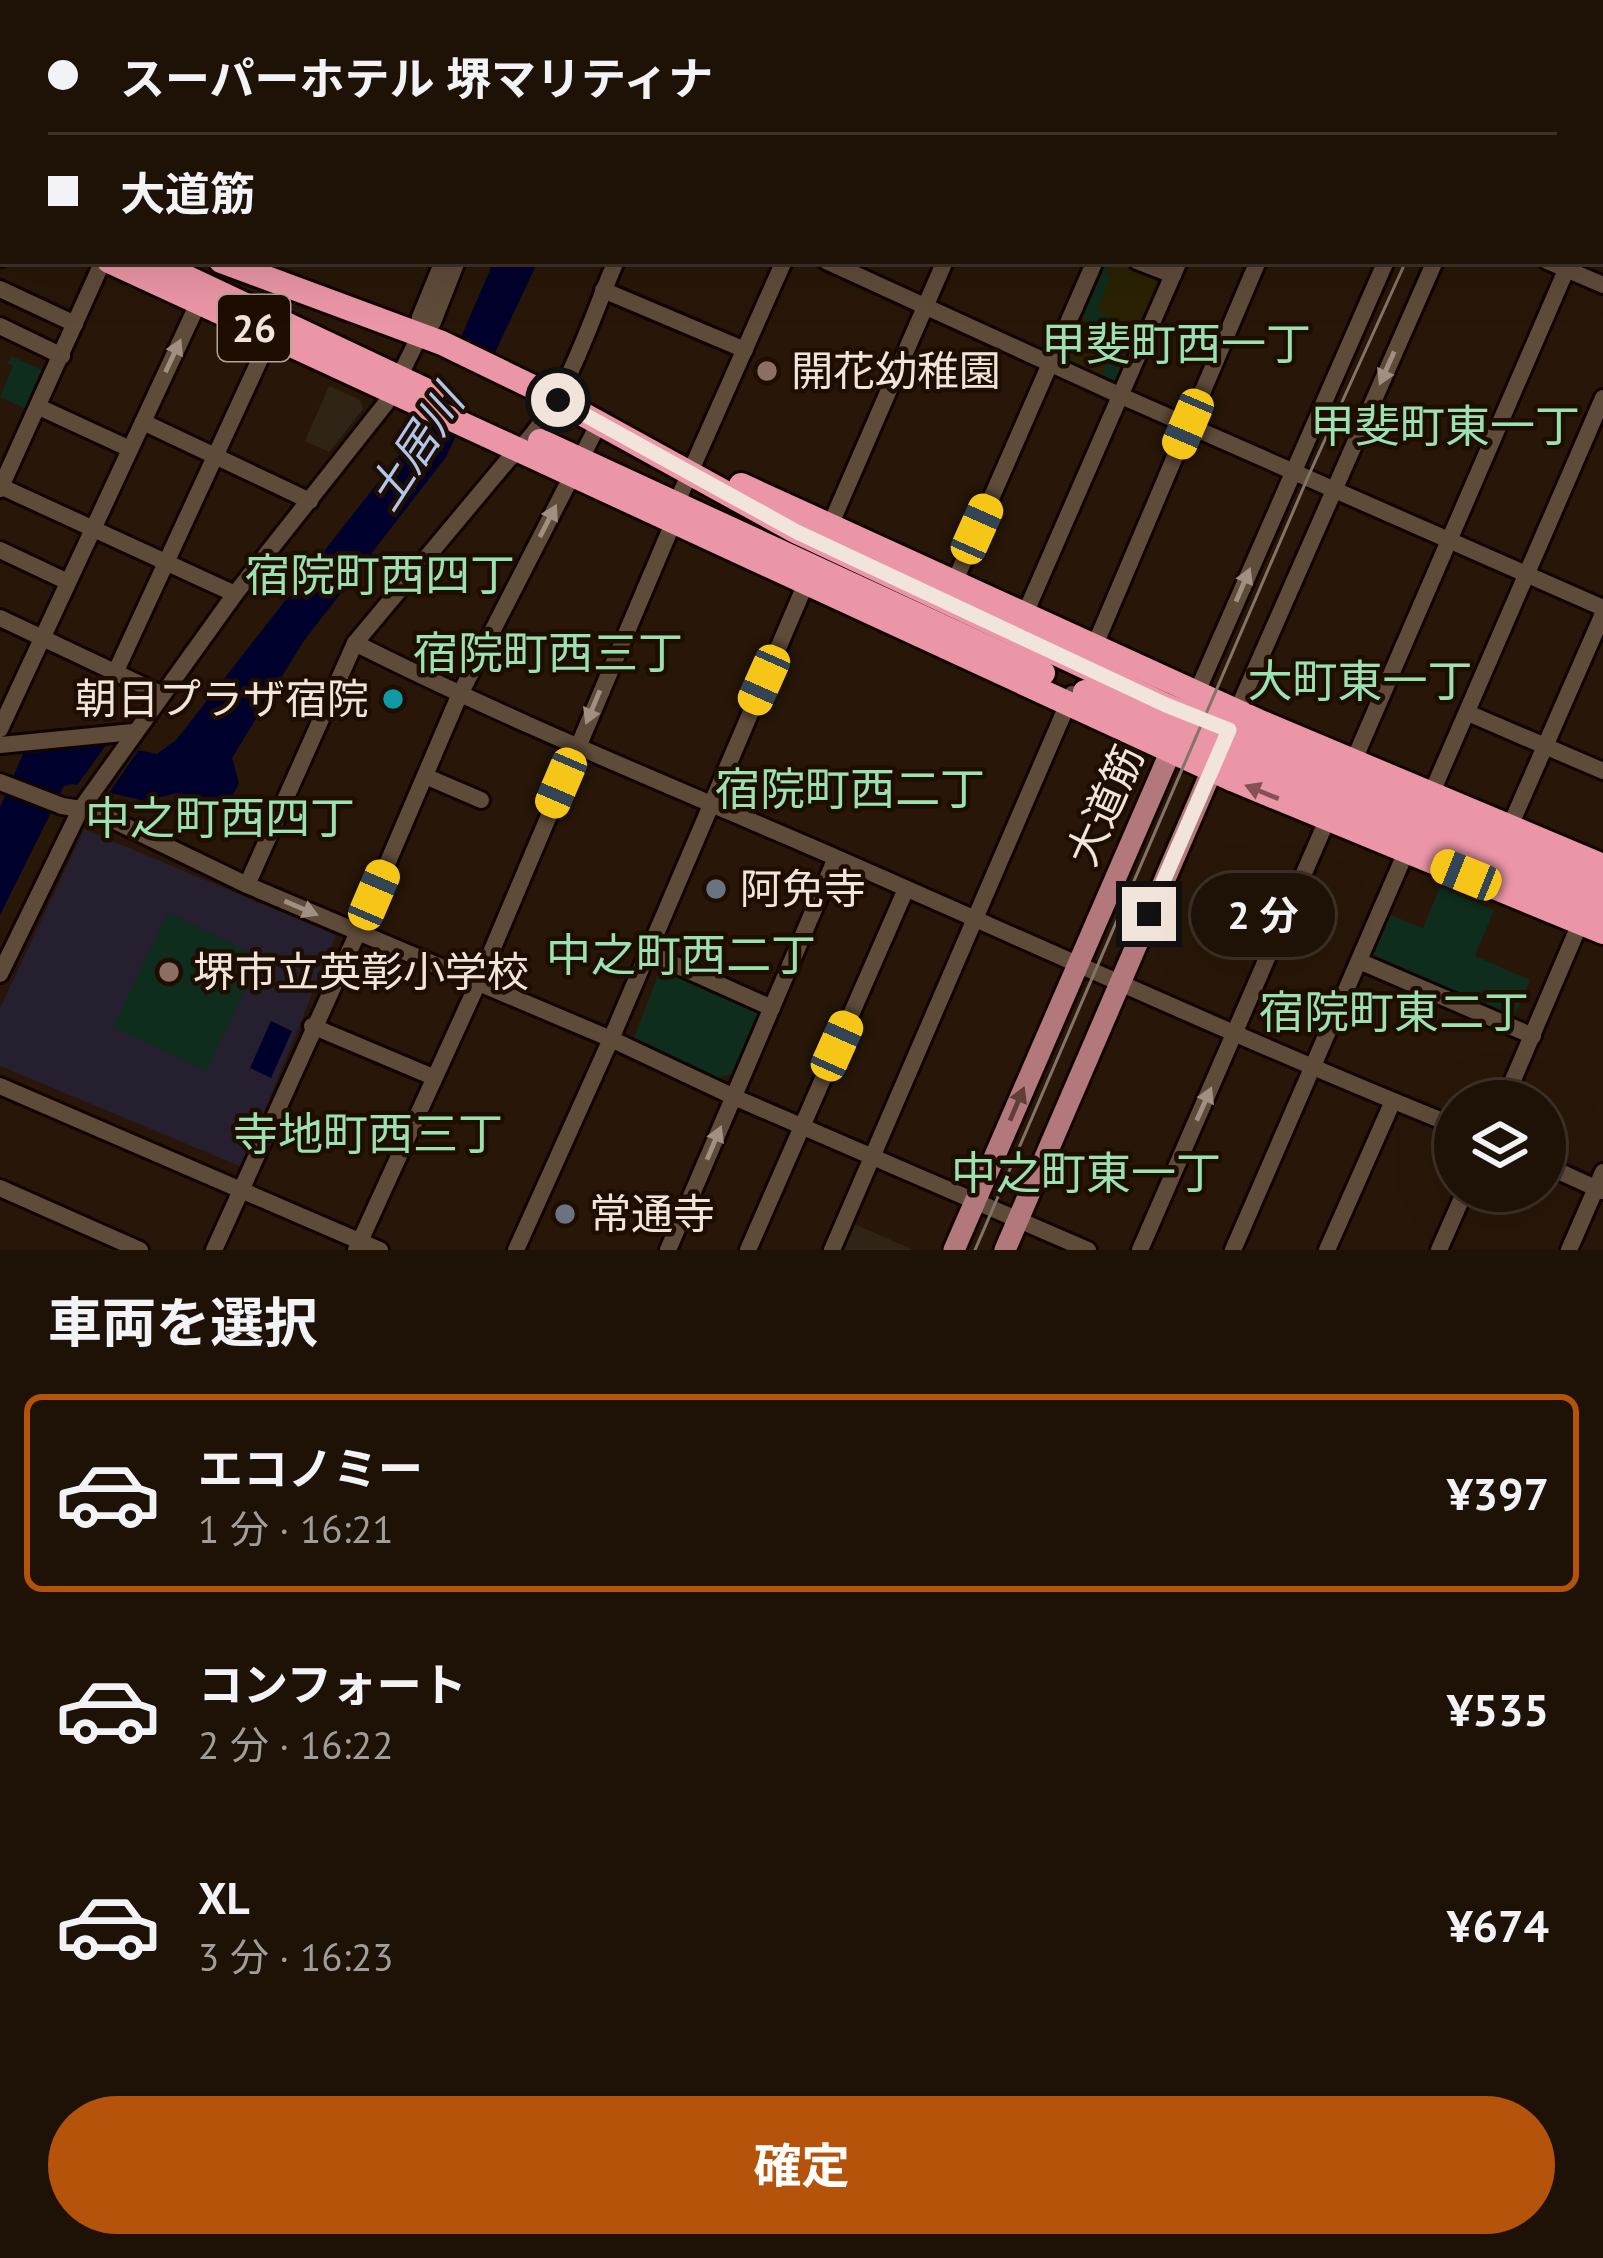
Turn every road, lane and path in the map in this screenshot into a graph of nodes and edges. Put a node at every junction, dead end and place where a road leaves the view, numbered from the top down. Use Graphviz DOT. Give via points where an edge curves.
graph roads {
  1 [pos="105,264"];
  2 [pos="115,264"];
  3 [pos="240,264"];
  4 [pos="441,264"];
  5 [pos="457,264"];
  6 [pos="615,264"];
  7 [pos="783,264"];
  8 [pos="833,264"];
  9 [pos="944,264"];
  10 [pos="1094,264"];
  11 [pos="1257,264"];
  12 [pos="1385,264"];
  13 [pos="1434,264"];
  14 [pos="162,265"];
  15 [pos="1569,265"];
  16 [pos="1176,268"];
  17 [pos="279,270"];
  18 [pos="1603,285"];
  19 [pos="0,289"];
  20 [pos="603,290"];
  21 [pos="202,294"];
  22 [pos="925,306"];
  23 [pos="75,324"];
  24 [pos="0,326"];
  25 [pos="275,327"];
  26 [pos="431,339"];
  27 [pos="745,350"];
  28 [pos="62,356"];
  29 [pos="1051,362"];
  30 [pos="403,388"];
  31 [pos="1119,395"];
  32 [pos="1603,398"];
  33 [pos="558,400"];
  34 [pos="39,407"];
  35 [pos="143,422"];
  36 [pos="598,423"];
  37 [pos="1188,424"];
  38 [pos="527,444"];
  39 [pos="130,449"];
  40 [pos="216,456"];
  41 [pos="574,466"];
  42 [pos="1292,470"];
  43 [pos="689,475"];
  44 [pos="0,488"];
  45 [pos="1333,489"];
  46 [pos="310,500"];
  47 [pos="674,513"];
  48 [pos="92,529"];
  49 [pos="1450,540"];
  50 [pos="0,550"];
  51 [pos="818,555"];
  52 [pos="166,564"];
  53 [pos="1527,575"];
  54 [pos="68,582"];
  55 [pos="950,591"];
  56 [pos="235,594"];
  57 [pos="1603,611"];
  58 [pos="0,618"];
  59 [pos="43,637"];
  60 [pos="355,643"];
  61 [pos="1012,645"];
  62 [pos="116,671"];
  63 [pos="1081,676"];
  64 [pos="161,694"];
  65 [pos="459,696"];
  66 [pos="1468,713"];
  67 [pos="1183,723"];
  68 [pos="0,729"];
  69 [pos="129,738"];
  70 [pos="1225,740"];
  71 [pos="578,743"];
  72 [pos="0,745"];
  73 [pos="1545,746"];
  74 [pos="1603,771"];
  75 [pos="425,776"];
  76 [pos="0,782"];
  77 [pos="1341,790"];
  78 [pos="481,800"];
  79 [pos="711,802"];
  80 [pos="71,808"];
  81 [pos="1423,812"];
  82 [pos="1506,837"];
  83 [pos="836,858"];
  84 [pos="247,885"];
  85 [pos="906,889"];
  86 [pos="1598,897"];
  87 [pos="974,922"];
  88 [pos="358,932"];
  89 [pos="649,952"];
  90 [pos="1359,961"];
  91 [pos="1078,962"];
  92 [pos="0,974"];
  93 [pos="1120,980"];
  94 [pos="478,983"];
  95 [pos="772,1008"];
  96 [pos="312,1027"];
  97 [pos="1235,1032"];
  98 [pos="1533,1036"];
  99 [pos="611,1039"];
  100 [pos="1314,1064"];
  101 [pos="434,1077"];
  102 [pos="1513,1080"];
  103 [pos="0,1086"];
  104 [pos="734,1097"];
  105 [pos="1393,1101"];
  106 [pos="1434,1118"];
  107 [pos="802,1125"];
  108 [pos="872,1156"];
  109 [pos="1566,1173"];
  110 [pos="1600,1184"];
  111 [pos="0,1188"];
  112 [pos="241,1191"];
  113 [pos="976,1200"];
  114 [pos="1456,1212"];
  115 [pos="1019,1219"];
  116 [pos="358,1246"];
  117 [pos="140,1250"];
  118 [pos="214,1250"];
  119 [pos="380,1250"];
  120 [pos="516,1250"];
  121 [pos="668,1250"];
  122 [pos="748,1250"];
  123 [pos="832,1250"];
  124 [pos="954,1250"];
  125 [pos="1005,1250"];
  126 [pos="1088,1250"];
  127 [pos="1140,1250"];
  128 [pos="1233,1250"];
  129 [pos="1327,1250"];
  130 [pos="1439,1250"];
  131 [pos="1569,1250"];
  1 -- 23 [label="street"];
  2 -- 21 [label="highway, 26"];
  3 -- 17 [label="highway, 26"];
  4 -- 26 [label="street" via="420,317"];
  5 -- 26 [label="street"];
  6 -- 20 [label="street"];
  7 -- 27 [label="street"];
  8 -- 22 [label="street"];
  9 -- 22 [label="street"];
  10 -- 29 [label="street"];
  11 -- 37 [label="street"];
  12 -- 42 [label="street, 大道筋"];
  13 -- 45 [label="street, 大道筋, one-way"];
  14 -- 21 [label="highway, 26"];
  15 -- 18 [label="street"];
  15 -- 49 [label="street"];
  16 -- 31 [label="street"];
  17 -- 26 [label="highway, 26"];
  19 -- 23 [label="street"];
  20 -- 27 [label="street"];
  20 -- 33 [label="street"];
  21 -- 25 [label="highway, 26"];
  35 -- 21 [label="street, one-way"];
  22 -- 29 [label="street"];
  22 -- 51 [label="street"];
  23 -- 28 [label="street"];
  24 -- 28 [label="street"];
  25 -- 30 [label="highway, 26"];
  25 -- 40 [label="street"];
  26 -- 30 [label="street"];
  26 -- 33 [label="highway, 26"];
  27 -- 43 [label="street"];
  28 -- 34 [label="street"];
  29 -- 31 [label="street"];
  29 -- 55 [label="street"];
  30 -- 38 [label="highway, 26"];
  30 -- 46 [label="street"];
  31 -- 37 [label="street"];
  31 -- 61 [label="street"];
  32 -- 53 [label="street"];
  33 -- 36 [label="highway, 26"];
  33 -- 38 [label="street"];
  34 -- 39 [label="street"];
  34 -- 44 [label="street"];
  35 -- 39 [label="street"];
  35 -- 40 [label="street"];
  36 -- 41 [label="street"];
  36 -- 43 [label="highway, 26"];
  37 -- 42 [label="street"];
  37 -- 63 [label="street"];
  38 -- 41 [label="highway, 26"];
  38 -- 60 [label="street"];
  39 -- 48 [label="street"];
  40 -- 46 [label="street"];
  40 -- 52 [label="street"];
  41 -- 47 [label="highway, 26"];
  65 -- 41 [label="street, one-way"];
  42 -- 45 [label="street"];
  67 -- 42 [label="street, 大道筋, one-way"];
  43 -- 47 [label="street"];
  43 -- 51 [label="highway, 26" via="711,471"];
  44 -- 48 [label="street"];
  45 -- 49 [label="street"];
  45 -- 70 [label="street, 大道筋"];
  46 -- 56 [label="street"];
  47 -- 51 [label="highway, 26"];
  47 -- 71 [label="street, one-way"];
  48 -- 52 [label="street"];
  48 -- 54 [label="street"];
  49 -- 53 [label="street"];
  49 -- 77 [label="street"];
  50 -- 54 [label="street"];
  51 -- 55 [label="highway, 26"];
  51 -- 61 [label="highway, 26"];
  51 -- 79 [label="street"];
  52 -- 56 [label="street"];
  52 -- 62 [label="street"];
  53 -- 57 [label="street"];
  53 -- 66 [label="street"];
  54 -- 59 [label="street"];
  55 -- 61 [label="highway, 26"];
  56 -- 64 [label="street"];
  57 -- 73 [label="street"];
  58 -- 59 [label="street"];
  59 -- 62 [label="street"];
  59 -- 68 [label="street"];
  60 -- 65 [label="street"];
  60 -- 84 [label="street"];
  61 -- 63 [label="highway, 26"];
  61 -- 63 [label="highway, 26"];
  62 -- 64 [label="street"];
  63 -- 67 [label="highway, 26"];
  63 -- 67 [label="highway, 26"];
  63 -- 87 [label="street"];
  64 -- 69 [label="street"];
  65 -- 71 [label="street"];
  65 -- 75 [label="street"];
  66 -- 73 [label="street"];
  66 -- 81 [label="street"];
  67 -- 70 [label="highway, 26"];
  67 -- 70 [label="highway, 26"];
  67 -- 91 [label="main road, 大道筋"];
  69 -- 72 [label="street"];
  69 -- 80 [label="street"];
  70 -- 77 [label="highway, 26"];
  77 -- 70 [label="highway, 26, one-way"];
  70 -- 93 [label="main road, 大道筋"];
  71 -- 79 [label="street"];
  71 -- 94 [label="street"];
  73 -- 74 [label="street"];
  73 -- 82 [label="street"];
  75 -- 78 [label="street"];
  75 -- 88 [label="street"];
  76 -- 80 [label="street"];
  77 -- 81 [label="highway, 26"];
  77 -- 81 [label="highway, 26"];
  77 -- 97 [label="street"];
  79 -- 83 [label="street"];
  79 -- 89 [label="street"];
  80 -- 84 [label="street" via="94,811"];
  80 -- 92 [label="street"];
  81 -- 82 [label="highway, 26"];
  81 -- 86 [label="highway, 26"];
  81 -- 90 [label="street"];
  82 -- 86 [label="highway, 26"];
  83 -- 85 [label="street"];
  83 -- 95 [label="street"];
  84 -- 88 [label="street, one-way"];
  85 -- 87 [label="street"];
  85 -- 107 [label="street"];
  86 -- 98 [label="street"];
  87 -- 91 [label="street"];
  87 -- 108 [label="street"];
  88 -- 94 [label="street"];
  88 -- 96 [label="street"];
  89 -- 95 [label="street"];
  89 -- 99 [label="street"];
  90 -- 98 [label="street"];
  90 -- 100 [label="street"];
  91 -- 93 [label="street"];
  113 -- 91 [label="main road, 大道筋, one-way"];
  93 -- 97 [label="street"];
  93 -- 115 [label="main road, 大道筋"];
  94 -- 99 [label="street"];
  94 -- 101 [label="street"];
  95 -- 104 [label="street"];
  96 -- 101 [label="street"];
  96 -- 112 [label="street"];
  97 -- 100 [label="street"];
  127 -- 97 [label="street, one-way"];
  98 -- 102 [label="street"];
  99 -- 104 [label="street"];
  99 -- 120 [label="street"];
  100 -- 105 [label="street"];
  100 -- 128 [label="street"];
  101 -- 116 [label="street"];
  103 -- 112 [label="street"];
  104 -- 107 [label="street"];
  121 -- 104 [label="street, one-way"];
  105 -- 106 [label="street"];
  105 -- 129 [label="street"];
  107 -- 108 [label="street"];
  107 -- 122 [label="street"];
  108 -- 113 [label="street"];
  108 -- 123 [label="street"];
  109 -- 110 [label="street"];
  110 -- 131 [label="street"];
  111 -- 117 [label="street"];
  112 -- 116 [label="street"];
  112 -- 118 [label="street"];
  113 -- 115 [label="street"];
  113 -- 124 [label="main road, 大道筋"];
  114 -- 130 [label="street"];
  115 -- 125 [label="main road, 大道筋"];
  115 -- 126 [label="street"];
  116 -- 119 [label="street"];
}
